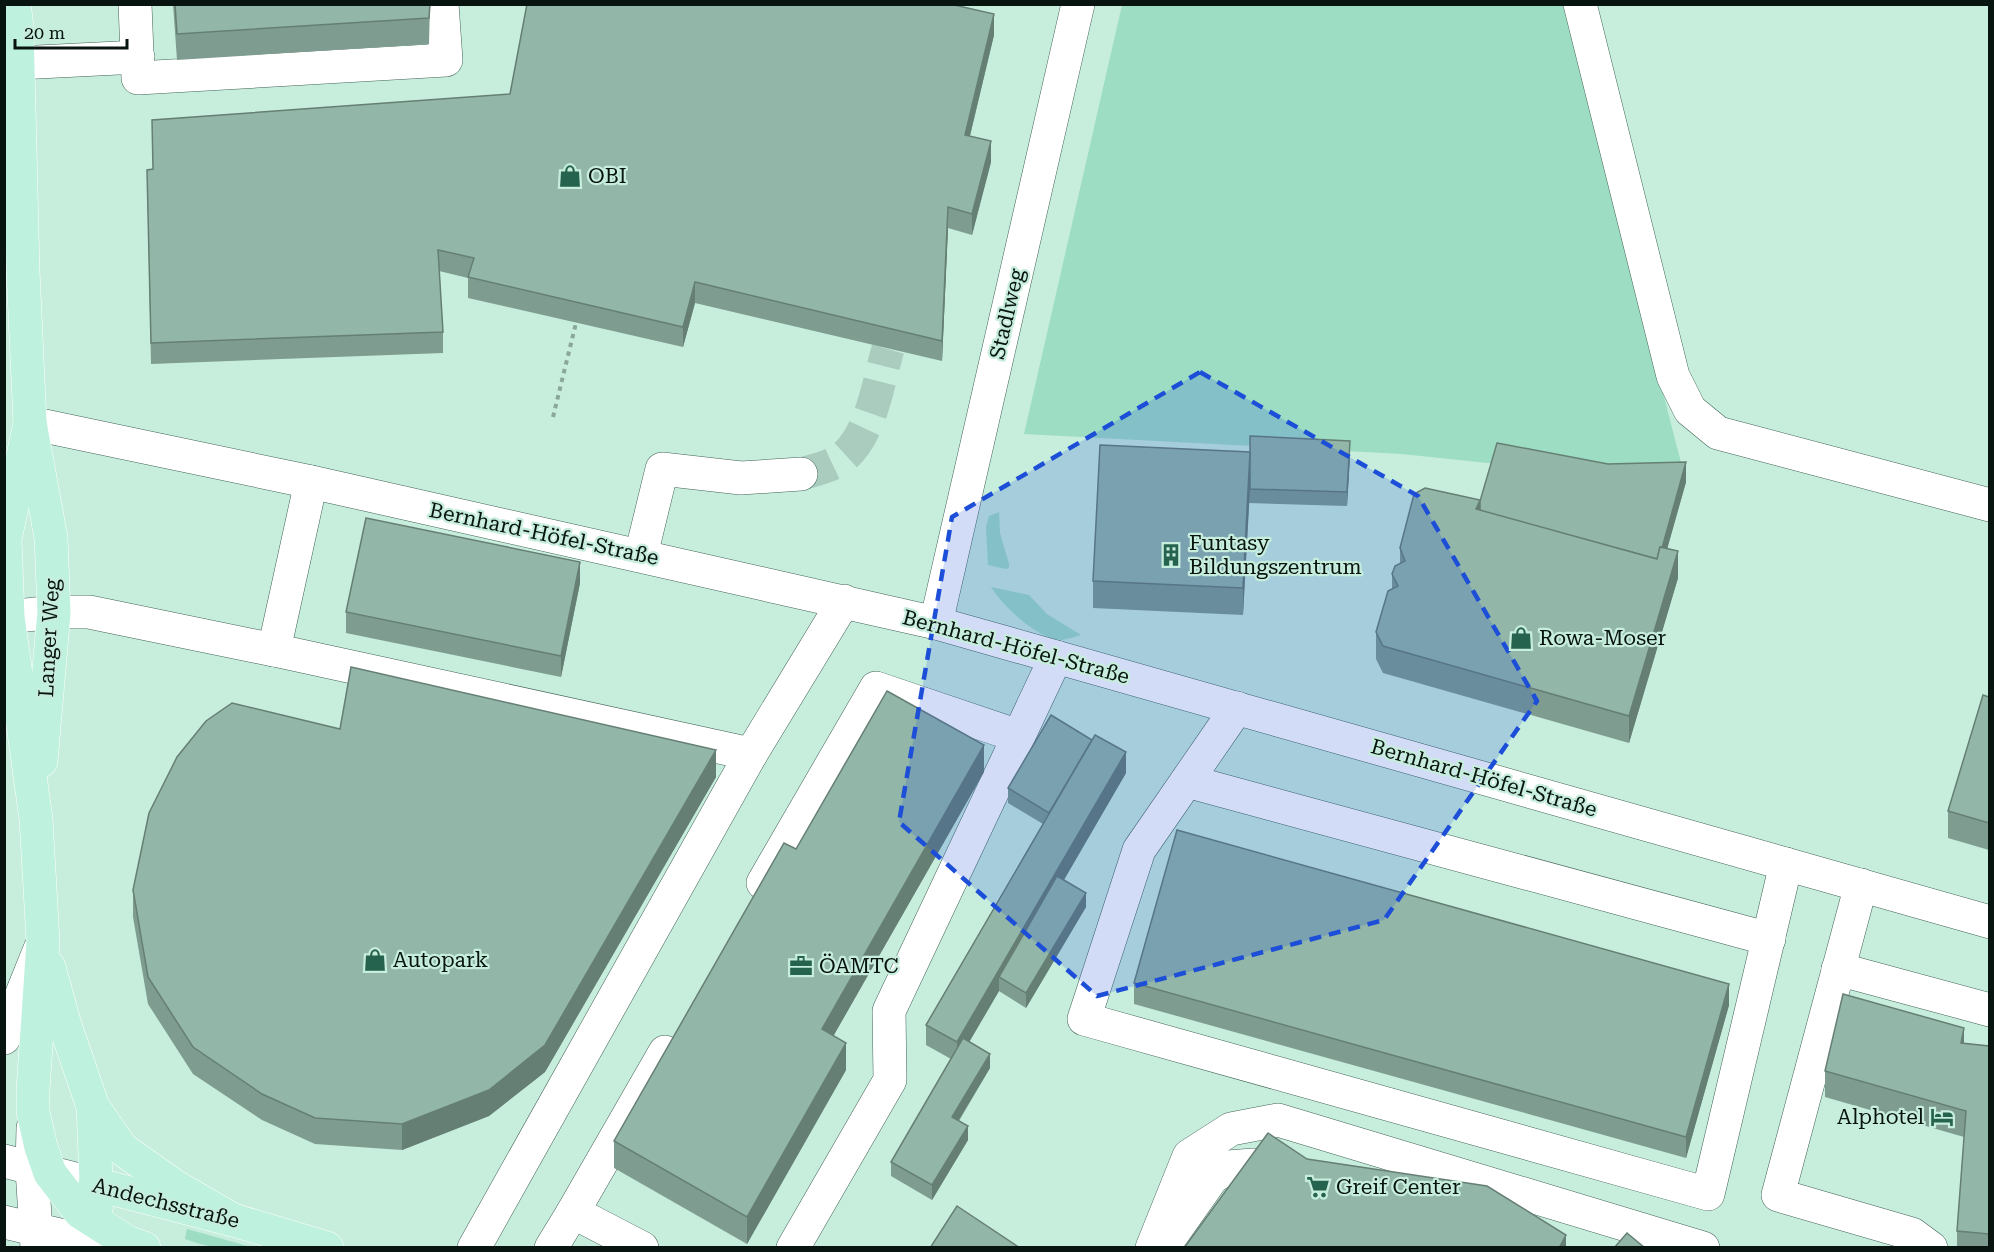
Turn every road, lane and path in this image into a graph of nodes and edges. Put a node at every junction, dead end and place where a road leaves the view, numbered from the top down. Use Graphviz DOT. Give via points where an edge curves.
graph roads {
  1 [pos="135,4"];
  2 [pos="442,4"];
  3 [pos="1078,4"];
  4 [pos="1580,4"];
  5 [pos="17,12"];
  6 [pos="138,57"];
  7 [pos="18,63"];
  8 [pos="14,271"];
  9 [pos="576,323"];
  10 [pos="553,417"];
  11 [pos="30,423"];
  12 [pos="801,474"];
  13 [pos="311,482"];
  14 [pos="1989,505"];
  15 [pos="641,555"];
  16 [pos="844,601"];
  17 [pos="54,612"];
  18 [pos="8,617"];
  19 [pos="936,623"];
  20 [pos="274,650"];
  21 [pos="1056,657"];
  22 [pos="1237,708"];
  23 [pos="1018,736"];
  24 [pos="751,754"];
  25 [pos="1187,781"];
  26 [pos="36,819"];
  27 [pos="1786,864"];
  28 [pos="1861,885"];
  29 [pos="751,903"];
  30 [pos="1989,922"];
  31 [pos="1768,939"];
  32 [pos="43,942"];
  33 [pos="1838,969"];
  34 [pos="1989,1010"];
  35 [pos="680,1027"];
  36 [pos="4,1038"];
  37 [pos="93,1107"];
  38 [pos="1254,1165"];
  39 [pos="29,1168"];
  40 [pos="95,1184"];
  41 [pos="573,1212"];
  42 [pos="233,1220"];
  43 [pos="26,1233"];
  44 [pos="104,1241"];
  45 [pos="144,1248"];
  46 [pos="327,1248"];
  47 [pos="474,1248"];
  48 [pos="551,1248"];
  49 [pos="642,1248"];
  50 [pos="793,1248"];
  51 [pos="1152,1248"];
  52 [pos="1163,1248"];
  53 [pos="1703,1248"];
  54 [pos="1931,1248"];
  1 -- 6 [label="street"];
  2 -- 6 [label="street" via="446,60 138,78"];
  3 -- 19 [label="street, Stadlweg"];
  4 -- 14 [label="street" via="1673,376 1690,410 1718,433"];
  5 -- 7 [label="main road, Langer Weg"];
  6 -- 7 [label="street"];
  7 -- 8 [label="main road, Langer Weg"];
  8 -- 11 [label="main road, Langer Weg"];
  9 -- 10 [label="path"];
  11 -- 13 [label="street, Bernhard-Höfel-Straße"];
  11 -- 17 [label="main road, Langer Weg" via="51,538"];
  11 -- 18 [label="main road, Langer Weg" via="5,539"];
  12 -- 15 [label="street" via="741,478 662,469"];
  13 -- 15 [label="street, Bernhard-Höfel-Straße"];
  13 -- 20 [label="street"];
  15 -- 16 [label="street, Bernhard-Höfel-Straße"];
  16 -- 19 [label="street, Bernhard-Höfel-Straße"];
  16 -- 24 [label="street"];
  17 -- 18 [label="street"];
  17 -- 20 [label="street" via="89,612"];
  17 -- 26 [label="main road, Langer Weg"];
  18 -- 26 [label="main road, Langer Weg"];
  19 -- 21 [label="street, Bernhard-Höfel-Straße"];
  20 -- 24 [label="street"];
  21 -- 22 [label="street, Bernhard-Höfel-Straße"];
  21 -- 23 [label="street"];
  22 -- 25 [label="street"];
  22 -- 27 [label="street, Bernhard-Höfel-Straße"];
  23 -- 29 [label="street" via="876,688"];
  23 -- 50 [label="street" via="889,1011 890,1080"];
  24 -- 47 [label="street"];
  25 -- 31 [label="street"];
  25 -- 31 [label="street" via="1139,850 1084,1019 1708,1194"];
  26 -- 32 [label="main road, Langer Weg"];
  27 -- 28 [label="street, Bernhard-Höfel-Straße"];
  27 -- 31 [label="street"];
  28 -- 30 [label="street, Bernhard-Höfel-Straße"];
  28 -- 33 [label="street"];
  32 -- 36 [label="street"];
  32 -- 37 [label="main road, Langer Weg" via="64,1023"];
  32 -- 39 [label="main road, Langer Weg" via="33,1090 33,1112 41,1147"];
  33 -- 34 [label="street"];
  33 -- 54 [label="street" via="1778,1195 1911,1234"];
  35 -- 41 [label="street"];
  37 -- 40 [label="main road, Langer Weg"];
  37 -- 42 [label="main road, Langer Weg" via="122,1149"];
  38 -- 52 [label="street" via="1228,1167 1212,1178"];
  39 -- 40 [label="street, Andechsstraße"];
  39 -- 43 [label="street, Langer Weg"];
  39 -- 44 [label="main road, Langer Weg" via="80,1212"];
  40 -- 42 [label="main road, Andechsstraße"];
  40 -- 44 [label="main road, Langer Weg"];
  41 -- 48 [label="street"];
  41 -- 49 [label="street"];
  42 -- 46 [label="main road, Andechsstraße"];
  43 -- 44 [label="street"];
  44 -- 45 [label="main road, Langer Weg"];
  51 -- 53 [label="street" via="1189,1156 1231,1129 1278,1120"];
}
